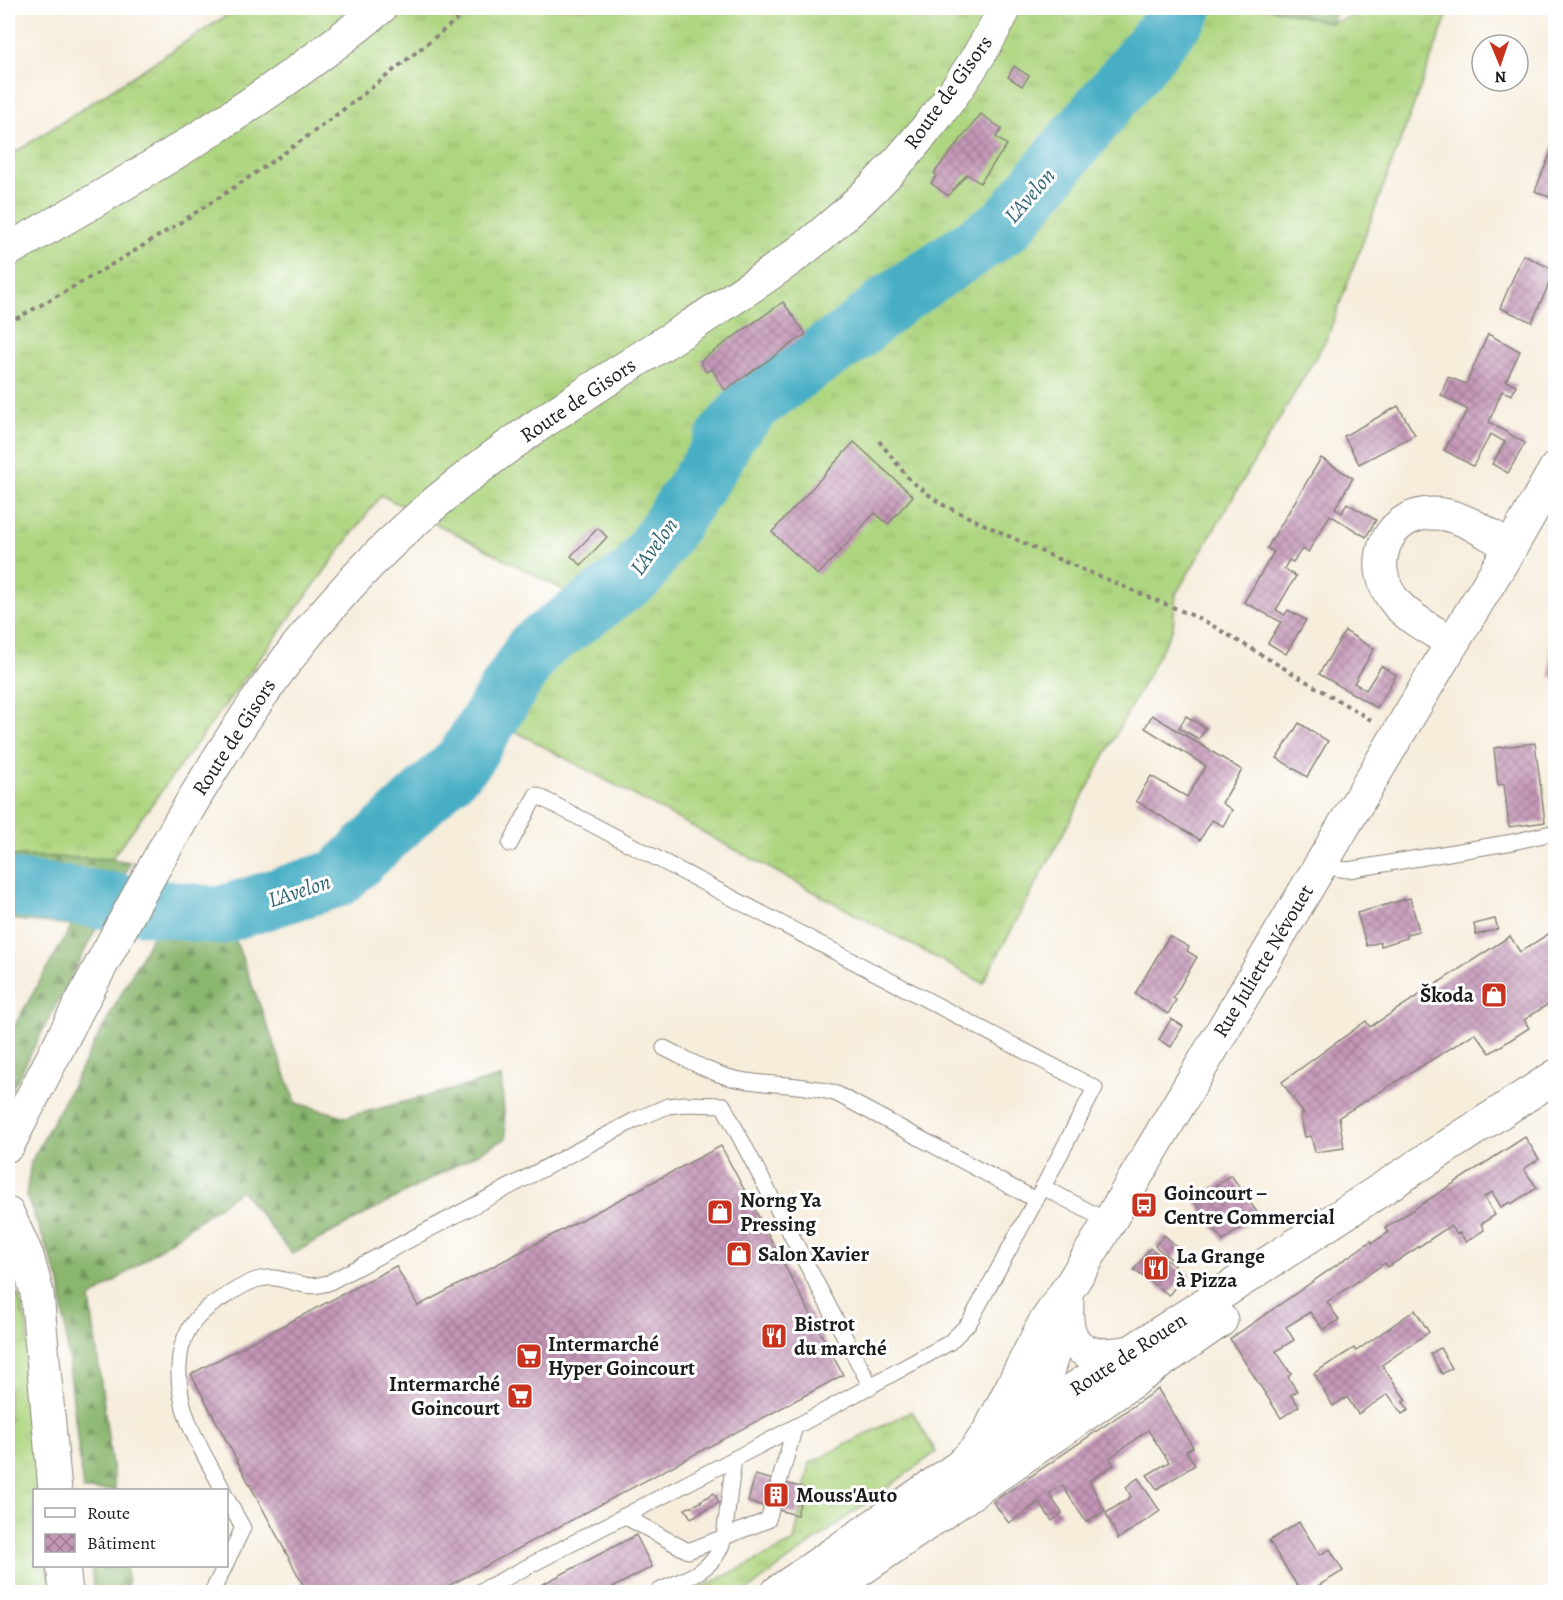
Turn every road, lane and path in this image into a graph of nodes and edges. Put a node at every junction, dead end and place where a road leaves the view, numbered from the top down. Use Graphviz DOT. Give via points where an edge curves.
graph roads {
  1 [pos="380,8"];
  2 [pos="470,8"];
  3 [pos="1005,8"];
  4 [pos="8,250"];
  5 [pos="8,323"];
  6 [pos="879,441"];
  7 [pos="1556,468"];
  8 [pos="1511,547"];
  9 [pos="1452,643"];
  10 [pos="1397,736"];
  11 [pos="1556,832"];
  12 [pos="510,843"];
  13 [pos="1320,866"];
  14 [pos="664,1048"];
  15 [pos="1550,1080"];
  16 [pos="8,1145"];
  17 [pos="1039,1194"];
  18 [pos="8,1214"];
  19 [pos="1109,1222"];
  20 [pos="8,1264"];
  21 [pos="1071,1292"];
  22 [pos="37,1293"];
  23 [pos="1131,1352"];
  24 [pos="871,1387"];
  25 [pos="1034,1415"];
  26 [pos="795,1427"];
  27 [pos="734,1459"];
  28 [pos="964,1462"];
  29 [pos="994,1478"];
  30 [pos="56,1481"];
  31 [pos="222,1489"];
  32 [pos="228,1501"];
  33 [pos="624,1516"];
  34 [pos="724,1537"];
  35 [pos="228,1560"];
  36 [pos="63,1567"];
  37 [pos="78,1567"];
  38 [pos="225,1567"];
  39 [pos="480,1592"];
  40 [pos="66,1593"];
  41 [pos="81,1593"];
  42 [pos="212,1593"];
  43 [pos="485,1593"];
  44 [pos="657,1593"];
  45 [pos="778,1593"];
  46 [pos="828,1593"];
  1 -- 4 [label="main road" via="199,138"];
  2 -- 5 [label="path" via="332,119 206,207"];
  3 -- 16 [label="main road, Route de Gisors" via="932,120 870,192 820,237 768,276 522,436 460,482 409,525 330,605 234,732 179,823"];
  6 -- 10 [label="path" via="909,480 941,504 1051,556 1203,620"];
  7 -- 8 [label="main road, Rue Juliette Névouet"];
  8 -- 9 [label="main road, Rue Juliette Névouet"];
  8 -- 9 [label="street" via="1467,522 1440,514 1426,514 1402,524 1384,545 1380,572 1396,603"];
  9 -- 10 [label="main road, Rue Juliette Névouet"];
  10 -- 13 [label="main road, Rue Juliette Névouet"];
  11 -- 13 [label="lane" via="1348,870"];
  12 -- 17 [label="lane" via="536,795 1095,1088"];
  13 -- 19 [label="main road, Rue Juliette Névouet"];
  14 -- 17 [label="lane" via="737,1080 837,1094"];
  15 -- 23 [label="main road, Route de Rouen"];
  15 -- 29 [label="main road, Route de Rouen" via="1341,1236"];
  17 -- 19 [label="lane"];
  17 -- 24 [label="lane" via="960,1334"];
  18 -- 22 [label="main road" via="27,1256"];
  19 -- 21 [label="main road, Rue Juliette Névouet"];
  20 -- 22 [label="main road"];
  21 -- 23 [label="main road" via="1066,1318 1069,1334 1080,1348 1105,1356"];
  21 -- 25 [label="main road, Rue Juliette Névouet"];
  21 -- 28 [label="main road, Rue Juliette Névouet" via="1044,1324 990,1430"];
  22 -- 30 [label="main road"];
  23 -- 25 [label="main road, Route de Rouen"];
  24 -- 26 [label="lane"];
  24 -- 31 [label="lane" via="723,1106 668,1106 328,1282 306,1286 283,1278 256,1280 196,1316 183,1342 179,1392 189,1424"];
  25 -- 28 [label="main road, Route de Rouen"];
  25 -- 29 [label="main road, Rue Juliette Névouet" via="1018,1453"];
  26 -- 27 [label="lane"];
  26 -- 34 [label="lane" via="768,1520"];
  27 -- 33 [label="lane"];
  27 -- 34 [label="lane"];
  28 -- 45 [label="main road, Route de Rouen"];
  29 -- 46 [label="main road, Route de Rouen"];
  32 -- 35 [label="lane" via="243,1528"];
  33 -- 34 [label="lane" via="688,1551"];
  33 -- 39 [label="lane"];
  34 -- 44 [label="lane" via="711,1564"];
  36 -- 40 [label="main road"];
  37 -- 41 [label="lane"];
  38 -- 42 [label="lane"];
  39 -- 43 [label="lane"];
}
